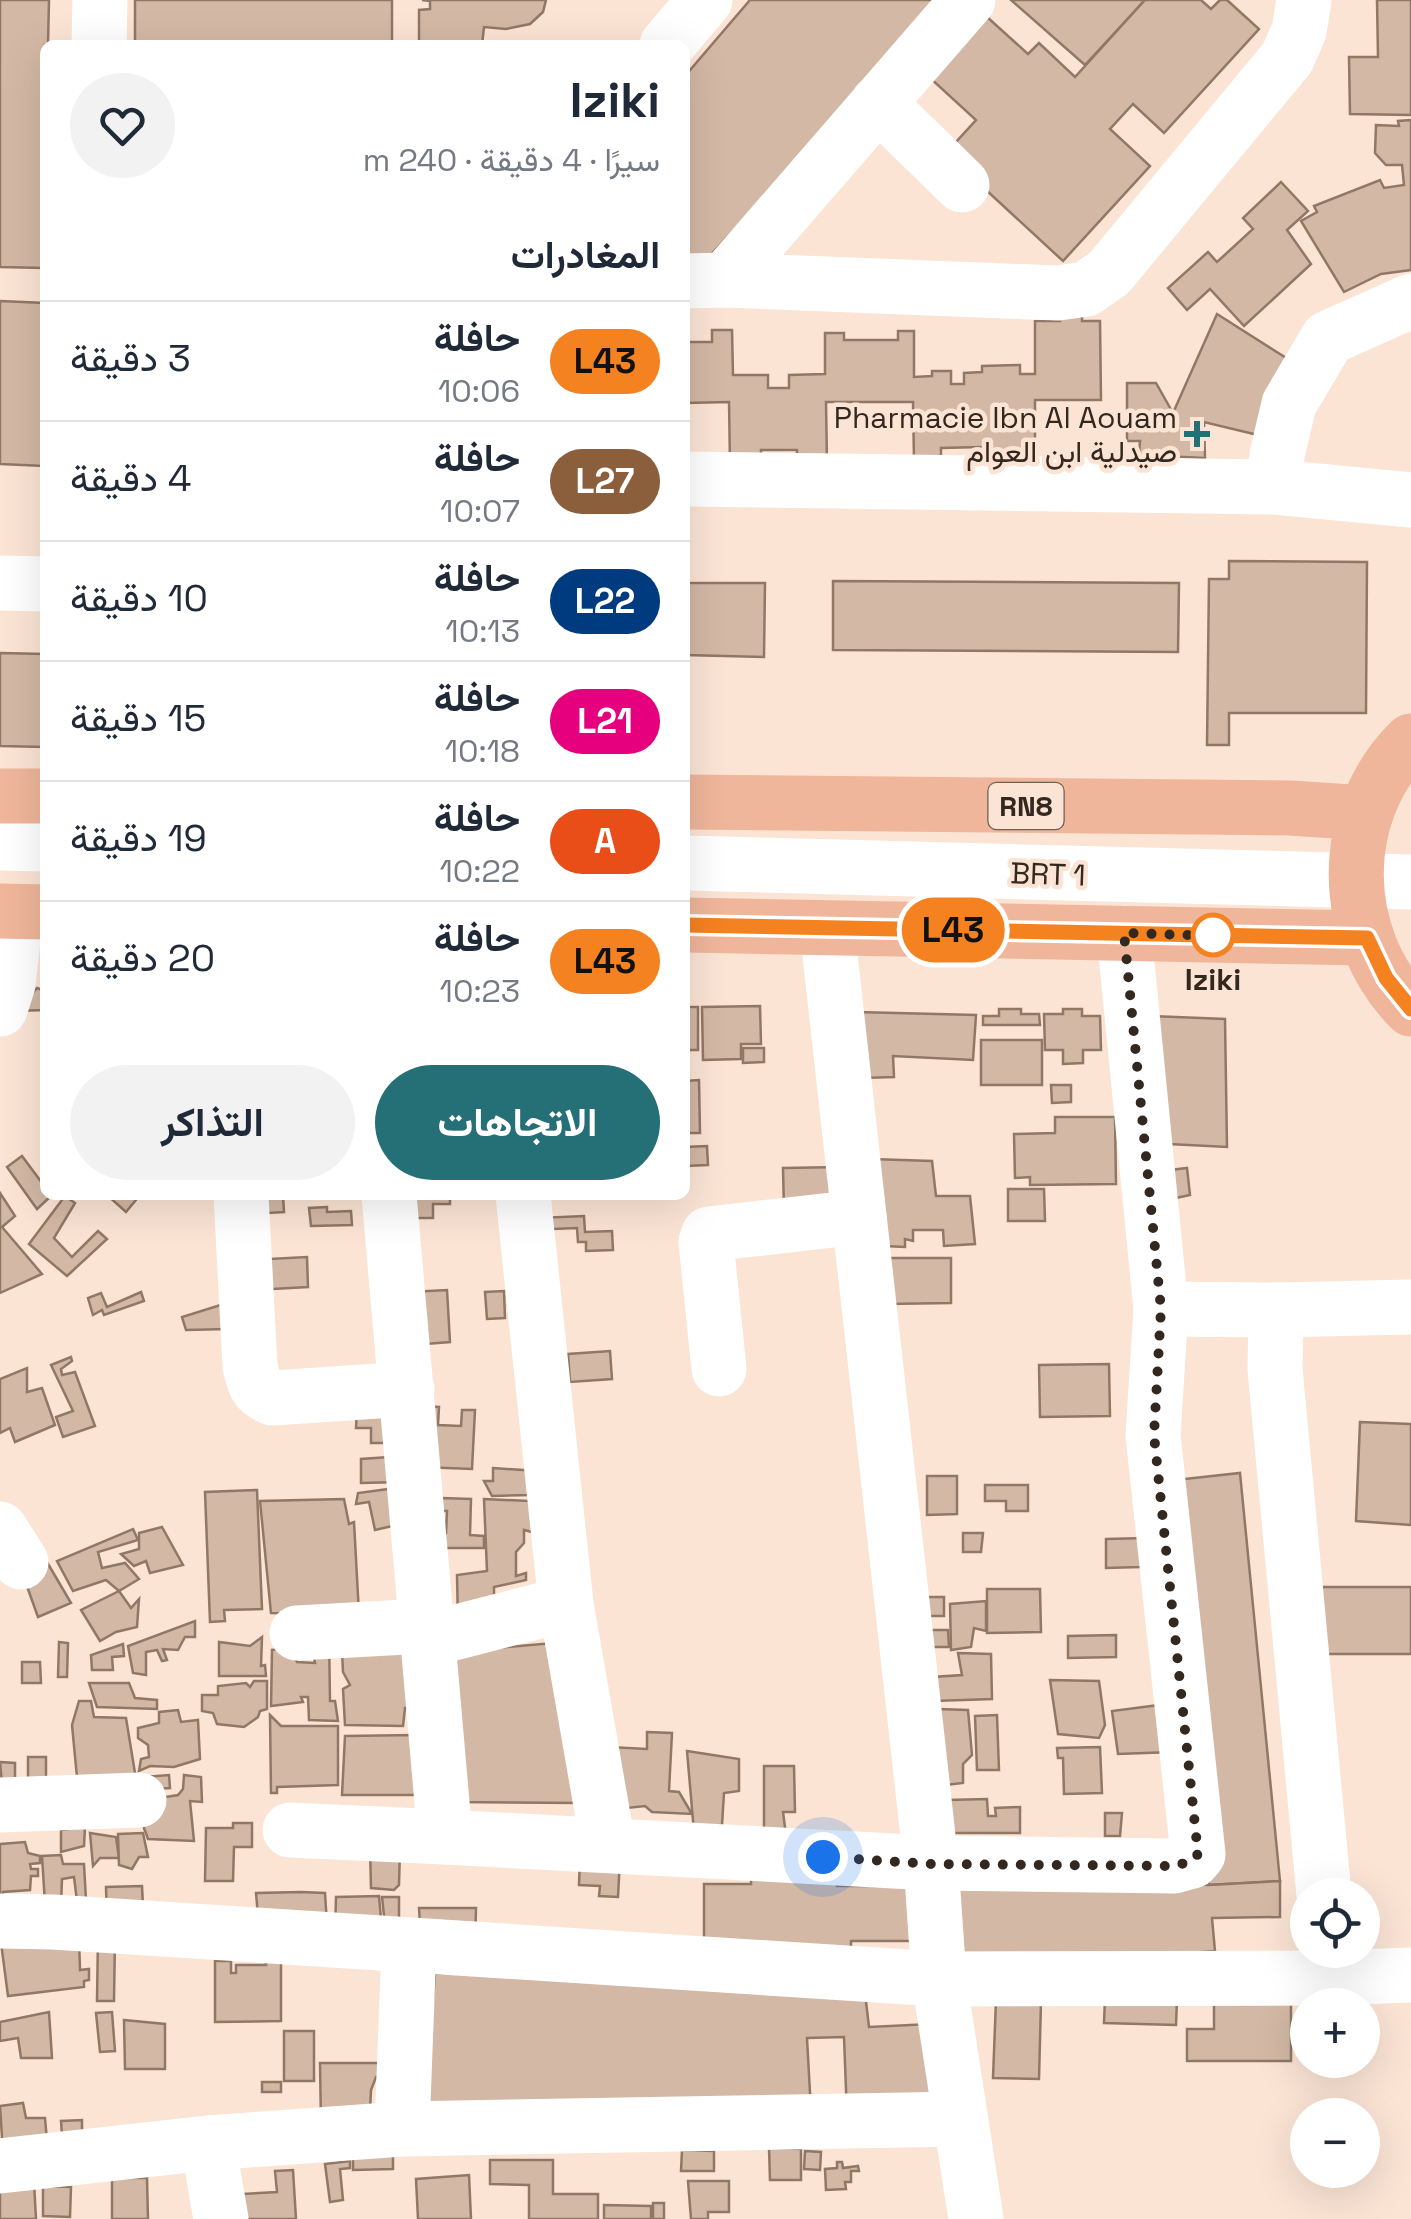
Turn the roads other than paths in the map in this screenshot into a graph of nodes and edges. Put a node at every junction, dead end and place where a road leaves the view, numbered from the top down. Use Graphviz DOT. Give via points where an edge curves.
graph roads {
  1 [pos="100,0"];
  2 [pos="705,0"];
  3 [pos="968,0"];
  4 [pos="1304,0"];
  5 [pos="660,29"];
  6 [pos="99,40"];
  7 [pos="878,104"];
  8 [pos="962,184"];
  9 [pos="705,280"];
  10 [pos="1411,301"];
  11 [pos="690,479"];
  12 [pos="1275,487"];
  13 [pos="1411,500"];
  14 [pos="0,583"];
  15 [pos="40,584"];
  16 [pos="1411,741"];
  17 [pos="0,796"];
  18 [pos="40,796"];
  19 [pos="690,802"];
  20 [pos="1366,813"];
  21 [pos="0,843"];
  22 [pos="40,844"];
  23 [pos="690,863"];
  24 [pos="1356,882"];
  25 [pos="1411,882"];
  26 [pos="20,912"];
  27 [pos="690,924"];
  28 [pos="826,928"];
  29 [pos="1124,933"];
  30 [pos="1367,938"];
  31 [pos="0,1009"];
  32 [pos="1411,1009"];
  33 [pos="241,1200"];
  34 [pos="390,1200"];
  35 [pos="524,1200"];
  36 [pos="859,1217"];
  37 [pos="1411,1307"];
  38 [pos="1161,1309"];
  39 [pos="1276,1310"];
  40 [pos="720,1369"];
  41 [pos="407,1390"];
  42 [pos="566,1604"];
  43 [pos="297,1633"];
  44 [pos="425,1633"];
  45 [pos="139,1800"];
  46 [pos="0,1805"];
  47 [pos="290,1830"];
  48 [pos="445,1837"];
  49 [pos="608,1845"];
  50 [pos="931,1864"];
  51 [pos="1322,1878"];
  52 [pos="0,1921"];
  53 [pos="409,1946"];
  54 [pos="1290,1966"];
  55 [pos="1359,1968"];
  56 [pos="1411,1975"];
  57 [pos="939,1979"];
  58 [pos="960,2119"];
  59 [pos="402,2128"];
  60 [pos="208,2143"];
  61 [pos="0,2166"];
  62 [pos="221,2219"];
  63 [pos="976,2219"];
  1 -- 6 [label="street"];
  2 -- 5 [label="street"];
  3 -- 7 [label="street"];
  4 -- 9 [label="street" via="1287,58 1109,273 1086,289"];
  7 -- 8 [label="street"];
  7 -- 9 [label="street"];
  10 -- 12 [label="street" via="1328,338 1289,404"];
  11 -- 12 [label="street"];
  12 -- 13 [label="street"];
  14 -- 15 [label="street"];
  16 -- 20 [label="main road"];
  17 -- 18 [label="main road"];
  19 -- 20 [label="main road, RN8"];
  20 -- 24 [label="main road"];
  21 -- 22 [label="street"];
  23 -- 24 [label="street, BRT 1"];
  24 -- 25 [label="street, BRT 1"];
  24 -- 30 [label="main road"];
  26 -- 31 [label="street"];
  27 -- 28 [label="main road"];
  28 -- 29 [label="main road"];
  28 -- 36 [label="street"];
  29 -- 30 [label="main road"];
  29 -- 38 [label="street"];
  30 -- 32 [label="main road"];
  33 -- 41 [label="street" via="250,1366 260,1393 274,1398"];
  34 -- 41 [label="street"];
  35 -- 42 [label="street"];
  36 -- 40 [label="street" via="709,1234"];
  36 -- 50 [label="street"];
  37 -- 39 [label="street"];
  38 -- 39 [label="street"];
  38 -- 50 [label="street" via="1154,1435 1198,1854 1174,1866"];
  39 -- 51 [label="street" via="1275,1369"];
  41 -- 44 [label="street"];
  42 -- 44 [label="street"];
  42 -- 49 [label="street"];
  43 -- 44 [label="street"];
  44 -- 48 [label="street"];
  45 -- 46 [label="street"];
  47 -- 48 [label="street"];
  48 -- 49 [label="street"];
  49 -- 50 [label="street"];
  50 -- 57 [label="street"];
  52 -- 53 [label="street"];
  53 -- 57 [label="street"];
  53 -- 59 [label="street"];
  54 -- 57 [label="street"];
  55 -- 56 [label="street"];
  57 -- 58 [label="street"];
  58 -- 59 [label="street"];
  58 -- 63 [label="street"];
  59 -- 60 [label="street"];
  60 -- 61 [label="street"];
  60 -- 62 [label="street"];
}
